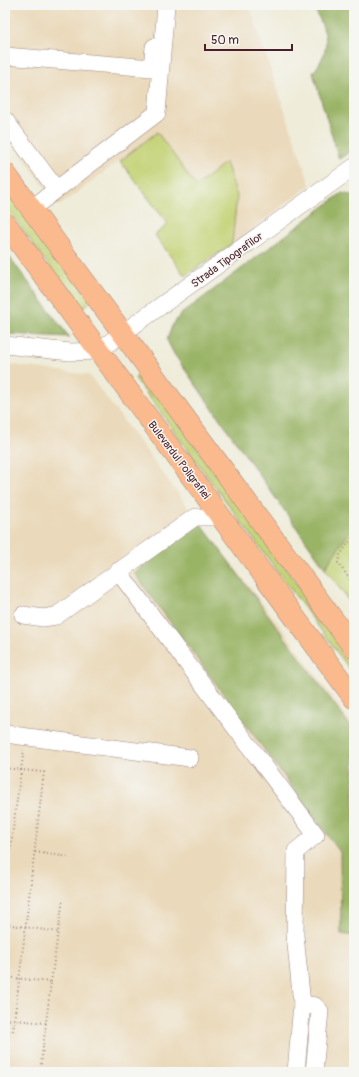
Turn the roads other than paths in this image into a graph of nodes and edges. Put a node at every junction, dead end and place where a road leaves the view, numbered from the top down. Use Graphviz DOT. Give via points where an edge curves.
graph roads {
  1 [pos="156,5"];
  2 [pos="166,5"];
  3 [pos="5,56"];
  4 [pos="5,120"];
  5 [pos="354,167"];
  6 [pos="5,173"];
  7 [pos="56,189"];
  8 [pos="31,209"];
  9 [pos="5,223"];
  10 [pos="123,334"];
  11 [pos="5,345"];
  12 [pos="98,351"];
  13 [pos="203,492"];
  14 [pos="195,517"];
  15 [pos="221,517"];
  16 [pos="118,572"];
  17 [pos="23,615"];
  18 [pos="354,648"];
  19 [pos="354,698"];
  20 [pos="5,734"];
  21 [pos="190,758"];
  22 [pos="302,1004"];
  23 [pos="296,1072"];
  24 [pos="314,1072"];
  1 -- 3 [label="street" via="152,68"];
  2 -- 7 [label="street" via="157,113"];
  4 -- 7 [label="street"];
  5 -- 10 [label="street, Strada Tipografilor"];
  6 -- 8 [label="main road"];
  7 -- 8 [label="street"];
  8 -- 10 [label="main road"];
  9 -- 12 [label="main road, Bulevardul Poligrafiei"];
  10 -- 12 [label="street, Strada Tipografilor"];
  10 -- 18 [label="main road"];
  11 -- 12 [label="street" via="70,352"];
  12 -- 13 [label="main road, Bulevardul Poligrafiei"];
  13 -- 14 [label="street"];
  13 -- 15 [label="main road, Bulevardul Poligrafiei"];
  14 -- 15 [label="street"];
  14 -- 16 [label="street"];
  15 -- 19 [label="main road, Bulevardul Poligrafiei"];
  16 -- 17 [label="street" via="56,616 43,618"];
  16 -- 22 [label="street" via="316,835 296,851 295,935"];
  20 -- 21 [label="street"];
  22 -- 23 [label="street"];
  22 -- 24 [label="street" via="315,1006 320,1011"];
}
